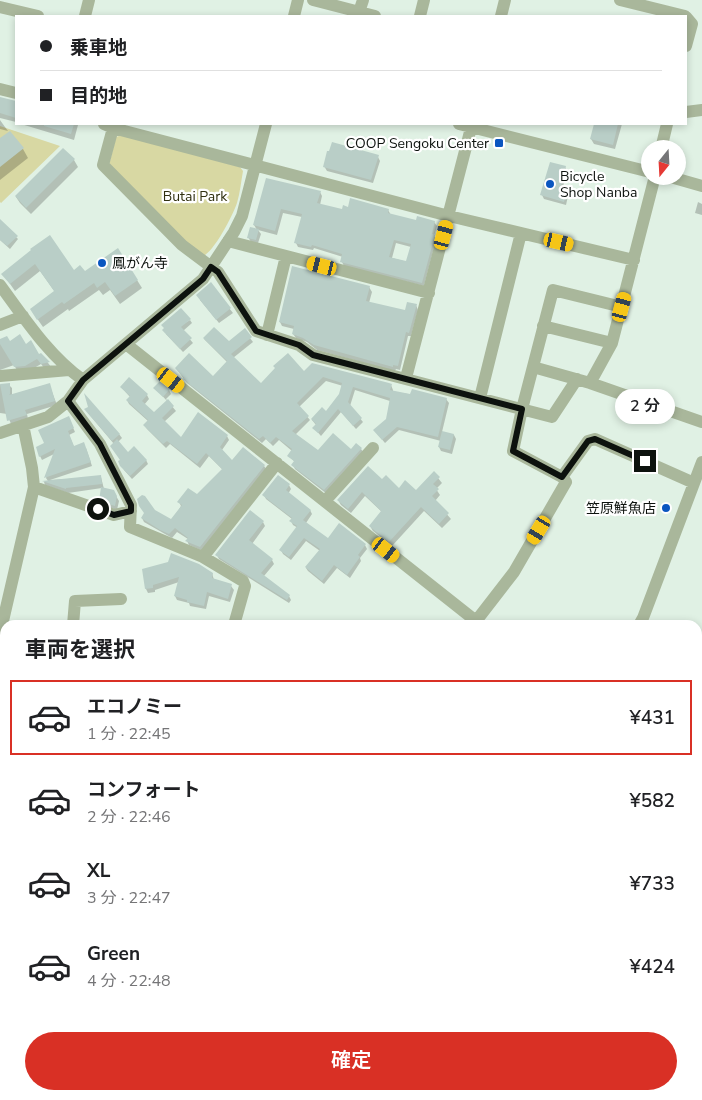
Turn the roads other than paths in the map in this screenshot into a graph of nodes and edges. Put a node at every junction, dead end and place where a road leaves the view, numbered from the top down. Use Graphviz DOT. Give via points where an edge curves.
graph roads {
  1 [pos="89,0"];
  2 [pos="298,0"];
  3 [pos="312,0"];
  4 [pos="424,0"];
  5 [pos="505,0"];
  6 [pos="620,0"];
  7 [pos="641,2"];
  8 [pos="361,6"];
  9 [pos="0,7"];
  10 [pos="34,15"];
  11 [pos="85,15"];
  12 [pos="294,15"];
  13 [pos="374,15"];
  14 [pos="420,15"];
  15 [pos="501,15"];
  16 [pos="680,15"];
  17 [pos="687,18"];
  18 [pos="687,42"];
  19 [pos="0,89"];
  20 [pos="15,93"];
  21 [pos="702,110"];
  22 [pos="687,112"];
  23 [pos="266,125"];
  24 [pos="467,125"];
  25 [pos="667,125"];
  26 [pos="109,126"];
  27 [pos="663,140"];
  28 [pos="255,165"];
  29 [pos="641,170"];
  30 [pos="686,181"];
  31 [pos="653,185"];
  32 [pos="702,186"];
  33 [pos="449,216"];
  34 [pos="521,233"];
  35 [pos="228,241"];
  36 [pos="286,256"];
  37 [pos="634,260"];
  38 [pos="211,267"];
  39 [pos="0,285"];
  40 [pos="429,293"];
  41 [pos="622,307"];
  42 [pos="23,316"];
  43 [pos="0,325"];
  44 [pos="543,326"];
  45 [pos="267,334"];
  46 [pos="612,343"];
  47 [pos="126,344"];
  48 [pos="533,367"];
  49 [pos="69,370"];
  50 [pos="0,376"];
  51 [pos="406,378"];
  52 [pos="577,379"];
  53 [pos="83,380"];
  54 [pos="590,382"];
  55 [pos="480,398"];
  56 [pos="68,401"];
  57 [pos="522,409"];
  58 [pos="702,422"];
  59 [pos="23,425"];
  60 [pos="0,433"];
  61 [pos="373,448"];
  62 [pos="702,462"];
  63 [pos="276,463"];
  64 [pos="562,477"];
  65 [pos="694,483"];
  66 [pos="34,487"];
  67 [pos="325,502"];
  68 [pos="131,511"];
  69 [pos="203,557"];
  70 [pos="121,599"];
  71 [pos="3,620"];
  72 [pos="73,620"];
  73 [pos="235,620"];
  74 [pos="472,620"];
  75 [pos="480,620"];
  76 [pos="642,620"];
  1 -- 11 [label="street"];
  2 -- 12 [label="street"];
  3 -- 8 [label="street"];
  4 -- 14 [label="street"];
  5 -- 15 [label="street"];
  6 -- 7 [label="street"];
  7 -- 16 [label="street"];
  8 -- 13 [label="street"];
  9 -- 10 [label="street"];
  17 -- 18 [label="street" via="692,24"];
  19 -- 20 [label="street"];
  21 -- 22 [label="street"];
  23 -- 28 [label="street"];
  24 -- 29 [label="street"];
  24 -- 33 [label="street"];
  25 -- 27 [label="street"];
  26 -- 28 [label="street"];
  26 -- 38 [label="street" via="103,165 182,245"];
  28 -- 33 [label="street"];
  28 -- 35 [label="street" via="242,216"];
  30 -- 32 [label="street"];
  31 -- 37 [label="street"];
  33 -- 34 [label="street"];
  33 -- 40 [label="street"];
  34 -- 37 [label="street"];
  34 -- 55 [label="street"];
  35 -- 36 [label="street"];
  35 -- 38 [label="street"];
  36 -- 40 [label="street"];
  36 -- 45 [label="street"];
  37 -- 41 [label="street"];
  38 -- 45 [label="street" via="218,272 256,331"];
  38 -- 47 [label="street" via="203,279"];
  39 -- 42 [label="street"];
  40 -- 51 [label="street"];
  41 -- 44 [label="street" via="553,290"];
  41 -- 46 [label="street"];
  42 -- 43 [label="street"];
  42 -- 49 [label="street"];
  44 -- 46 [label="street"];
  44 -- 48 [label="street"];
  45 -- 51 [label="street" via="299,345 313,355"];
  46 -- 54 [label="street"];
  47 -- 53 [label="street"];
  47 -- 63 [label="street"];
  48 -- 52 [label="street"];
  48 -- 57 [label="street"];
  49 -- 50 [label="street"];
  49 -- 53 [label="street"];
  51 -- 55 [label="street"];
  52 -- 54 [label="street"];
  52 -- 57 [label="street" via="552,416"];
  53 -- 56 [label="street"];
  54 -- 58 [label="street"];
  55 -- 57 [label="street"];
  56 -- 59 [label="street" via="48,417"];
  56 -- 68 [label="street" via="100,444 131,505"];
  57 -- 64 [label="street" via="513,451"];
  59 -- 60 [label="street"];
  59 -- 66 [label="street"];
  61 -- 67 [label="street"];
  62 -- 65 [label="street"];
  63 -- 67 [label="street"];
  63 -- 69 [label="street"];
  64 -- 65 [label="street" via="588,441 595,439"];
  64 -- 75 [label="street" via="566,482 548,516"];
  65 -- 76 [label="street"];
  66 -- 68 [label="street" via="114,515"];
  66 -- 71 [label="street"];
  67 -- 74 [label="street"];
  68 -- 69 [label="street" via="130,527"];
  69 -- 73 [label="street" via="243,581 245,586"];
  70 -- 72 [label="street" via="75,601"];
}
